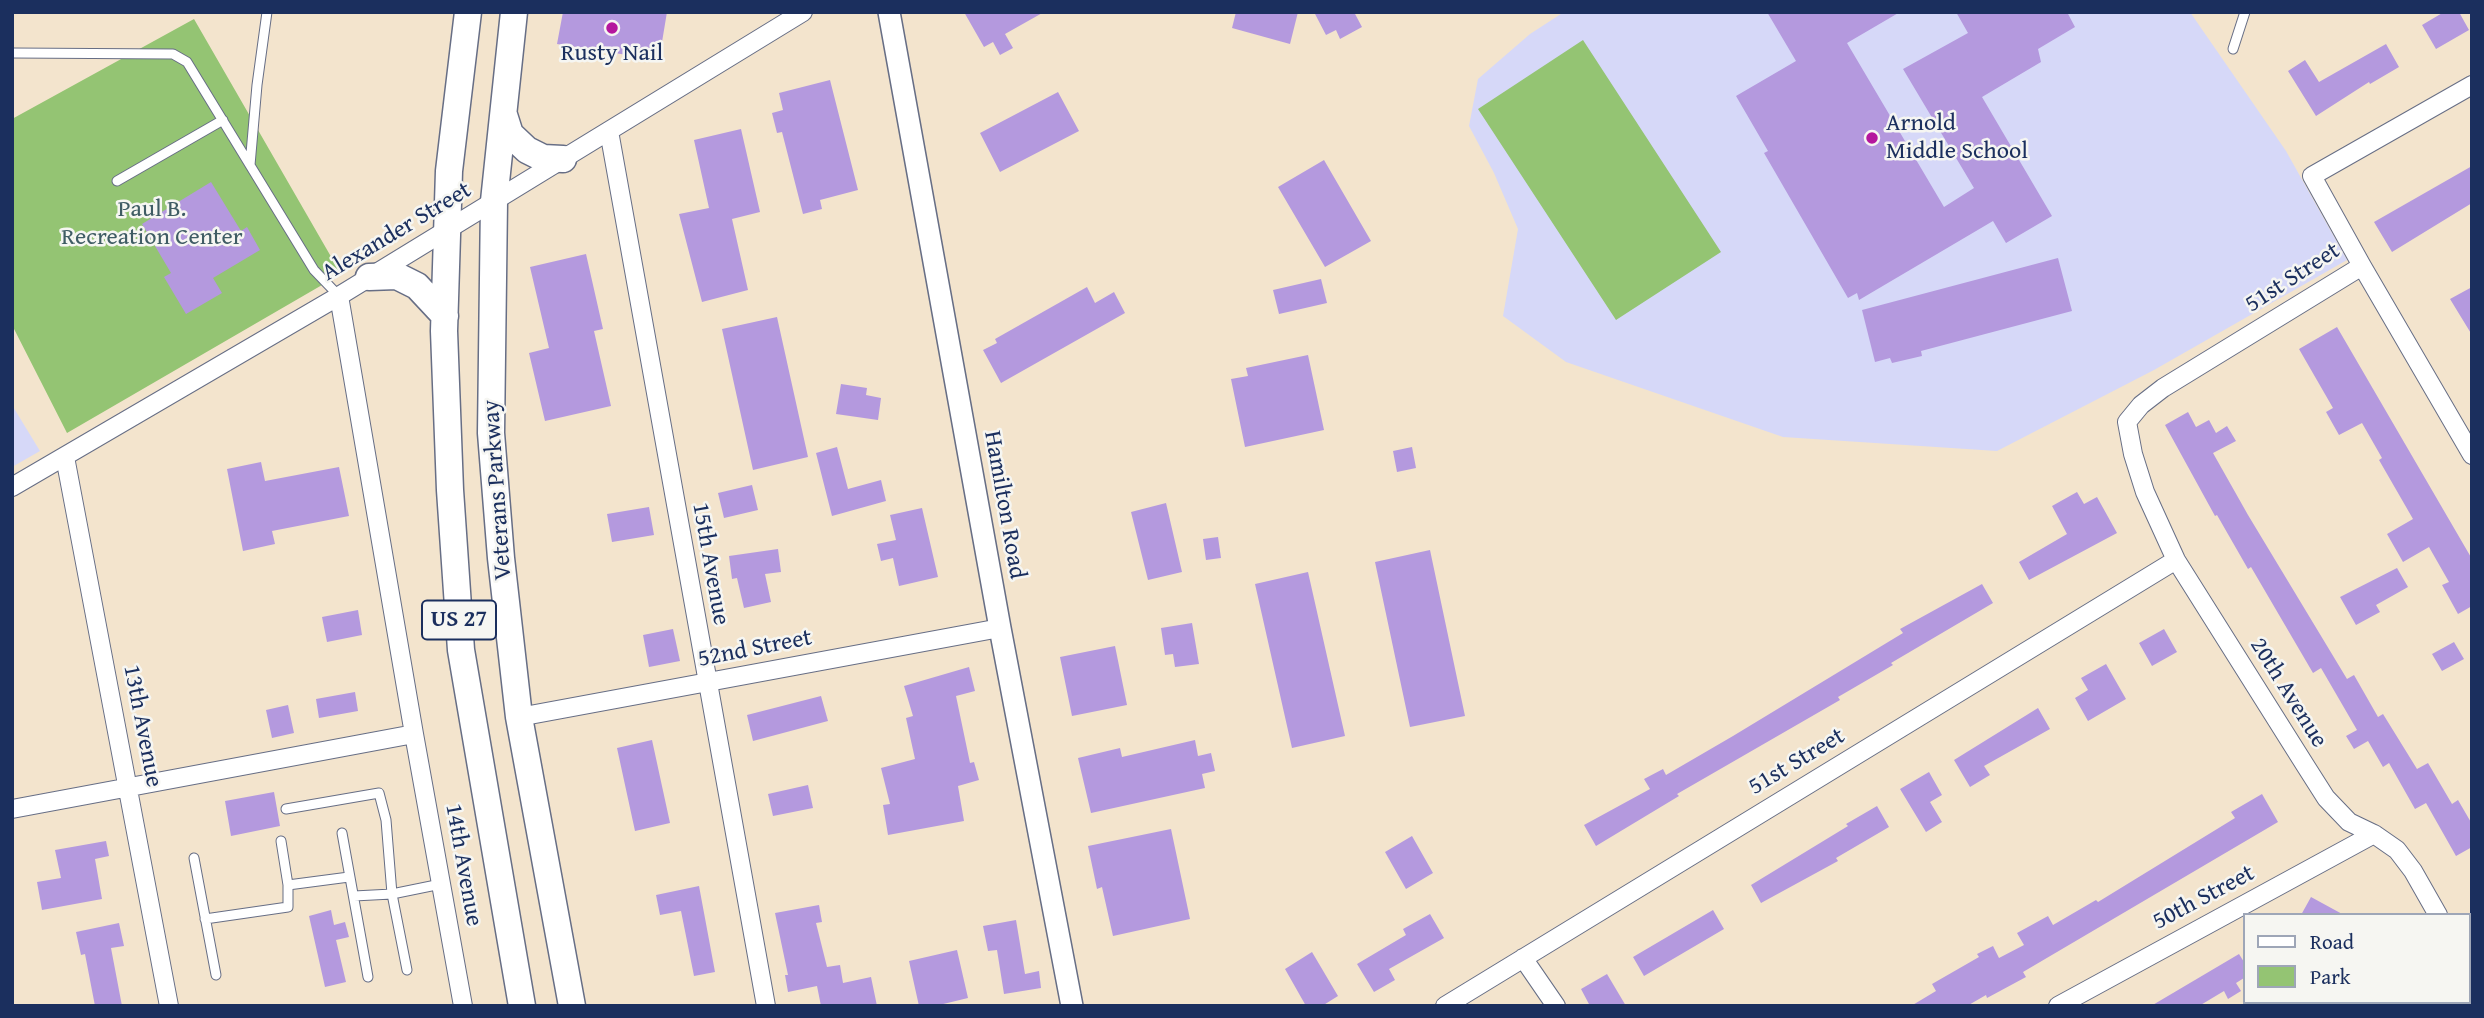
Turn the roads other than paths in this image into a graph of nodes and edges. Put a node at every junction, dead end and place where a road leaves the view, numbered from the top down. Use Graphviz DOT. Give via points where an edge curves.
graph roads {
  1 [pos="267,12"];
  2 [pos="468,12"];
  3 [pos="514,12"];
  4 [pos="803,12"];
  5 [pos="889,12"];
  6 [pos="2245,12"];
  7 [pos="779,18"];
  8 [pos="2233,49"];
  9 [pos="12,53"];
  10 [pos="2472,85"];
  11 [pos="504,115"];
  12 [pos="223,120"];
  13 [pos="609,131"];
  14 [pos="563,159"];
  15 [pos="250,165"];
  16 [pos="117,181"];
  17 [pos="494,201"];
  18 [pos="447,230"];
  19 [pos="2362,266"];
  20 [pos="369,277"];
  21 [pos="339,296"];
  22 [pos="445,316"];
  23 [pos="2472,455"];
  24 [pos="65,457"];
  25 [pos="2137,465"];
  26 [pos="12,487"];
  27 [pos="2176,560"];
  28 [pos="1000,628"];
  29 [pos="706,683"];
  30 [pos="519,718"];
  31 [pos="414,734"];
  32 [pos="129,788"];
  33 [pos="12,809"];
  34 [pos="286,810"];
  35 [pos="342,832"];
  36 [pos="2374,834"];
  37 [pos="281,841"];
  38 [pos="194,858"];
  39 [pos="349,877"];
  40 [pos="441,884"];
  41 [pos="288,885"];
  42 [pos="392,894"];
  43 [pos="354,895"];
  44 [pos="2437,913"];
  45 [pos="205,919"];
  46 [pos="1523,958"];
  47 [pos="407,970"];
  48 [pos="216,975"];
  49 [pos="368,977"];
  50 [pos="1068,1005"];
  51 [pos="169,1006"];
  52 [pos="463,1006"];
  53 [pos="522,1006"];
  54 [pos="572,1006"];
  55 [pos="766,1006"];
  56 [pos="1445,1006"];
  57 [pos="1556,1006"];
  58 [pos="2058,1006"];
  1 -- 15 [label="lane"];
  2 -- 18 [label="main road, Veterans Parkway / US 27" via="449,171"];
  3 -- 11 [label="main road, Veterans Parkway / US 27"];
  4 -- 7 [label="street, Alexander Street"];
  5 -- 28 [label="street, Hamilton Road"];
  6 -- 8 [label="lane"];
  7 -- 13 [label="street, Alexander Street"];
  9 -- 12 [label="lane" via="173,54 187,62"];
  10 -- 19 [label="street, 51st Street" via="2312,176"];
  11 -- 14 [label="main road" via="510,134 527,150 543,158"];
  11 -- 17 [label="main road, Veterans Parkway / US 27"];
  12 -- 15 [label="lane"];
  12 -- 16 [label="lane"];
  13 -- 14 [label="street, Alexander Street"];
  13 -- 29 [label="street, 15th Avenue"];
  14 -- 17 [label="street, Alexander Street"];
  15 -- 21 [label="lane" via="314,270"];
  17 -- 18 [label="street, Alexander Street"];
  17 -- 30 [label="main road, Veterans Parkway / US 27" via="491,433"];
  18 -- 20 [label="street, Alexander Street"];
  18 -- 22 [label="main road, Veterans Parkway / US 27"];
  19 -- 23 [label="street"];
  19 -- 25 [label="street, 51st Street" via="2163,387 2141,405 2127,422"];
  20 -- 21 [label="street, Alexander Street"];
  20 -- 22 [label="main road" via="397,276 417,286"];
  21 -- 24 [label="street, Alexander Street"];
  21 -- 31 [label="street"];
  22 -- 53 [label="main road, Veterans Parkway / US 27" via="461,650"];
  24 -- 26 [label="street, Alexander Street"];
  24 -- 32 [label="street, 13th Avenue"];
  25 -- 27 [label="street, 20th Avenue"];
  27 -- 36 [label="street, 20th Avenue" via="2326,798 2349,822"];
  27 -- 46 [label="street, 51st Street"];
  28 -- 29 [label="street, 52nd Street"];
  28 -- 50 [label="street, Hamilton Road"];
  29 -- 30 [label="street, 52nd Street"];
  29 -- 55 [label="street, 15th Avenue"];
  30 -- 54 [label="main road, Veterans Parkway / US 27"];
  31 -- 32 [label="street"];
  31 -- 40 [label="street, 14th Avenue"];
  32 -- 33 [label="street"];
  32 -- 51 [label="street, 13th Avenue"];
  34 -- 42 [label="lane" via="379,793"];
  35 -- 39 [label="lane"];
  36 -- 44 [label="street, 20th Avenue" via="2397,850"];
  36 -- 58 [label="street, 50th Street"];
  37 -- 41 [label="lane"];
  38 -- 45 [label="lane"];
  39 -- 41 [label="lane"];
  39 -- 43 [label="lane"];
  40 -- 42 [label="lane"];
  40 -- 52 [label="street, 14th Avenue"];
  41 -- 45 [label="lane" via="288,907"];
  42 -- 43 [label="lane"];
  42 -- 47 [label="lane"];
  43 -- 49 [label="lane"];
  45 -- 48 [label="lane"];
  46 -- 56 [label="street, 51st Street"];
  46 -- 57 [label="street"];
}
